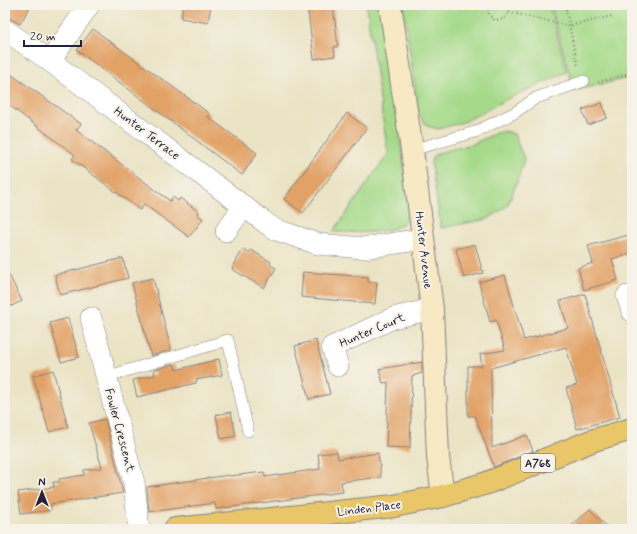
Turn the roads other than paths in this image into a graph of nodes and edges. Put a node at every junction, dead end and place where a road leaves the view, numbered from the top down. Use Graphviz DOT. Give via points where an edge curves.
graph roads {
  1 [pos="90,5"];
  2 [pos="390,5"];
  3 [pos="5,30"];
  4 [pos="50,61"];
  5 [pos="584,81"];
  6 [pos="412,150"];
  7 [pos="244,206"];
  8 [pos="226,231"];
  9 [pos="423,239"];
  10 [pos="432,309"];
  11 [pos="97,327"];
  12 [pos="338,366"];
  13 [pos="106,377"];
  14 [pos="632,429"];
  15 [pos="248,431"];
  16 [pos="443,496"];
  17 [pos="187,528"];
  18 [pos="139,529"];
  1 -- 4 [label="street"];
  2 -- 6 [label="street, Hunter Avenue"];
  3 -- 4 [label="street, Hunter Terrace"];
  4 -- 7 [label="street, Hunter Terrace"];
  5 -- 6 [label="lane" via="536,98 514,113 475,132"];
  6 -- 9 [label="street, Hunter Avenue"];
  7 -- 8 [label="street"];
  7 -- 9 [label="street, Hunter Terrace" via="274,229 318,244 363,248"];
  9 -- 10 [label="street, Hunter Avenue"];
  10 -- 12 [label="street, Hunter Court" via="393,318 332,347"];
  10 -- 16 [label="street, Hunter Avenue" via="438,457"];
  11 -- 13 [label="street, Fowler Crescent"];
  13 -- 15 [label="lane" via="228,340"];
  13 -- 18 [label="street, Fowler Crescent" via="134,483"];
  14 -- 16 [label="main road, A768" via="594,440 487,483"];
  16 -- 17 [label="main road, Linden Place / A768" via="394,506"];
}
